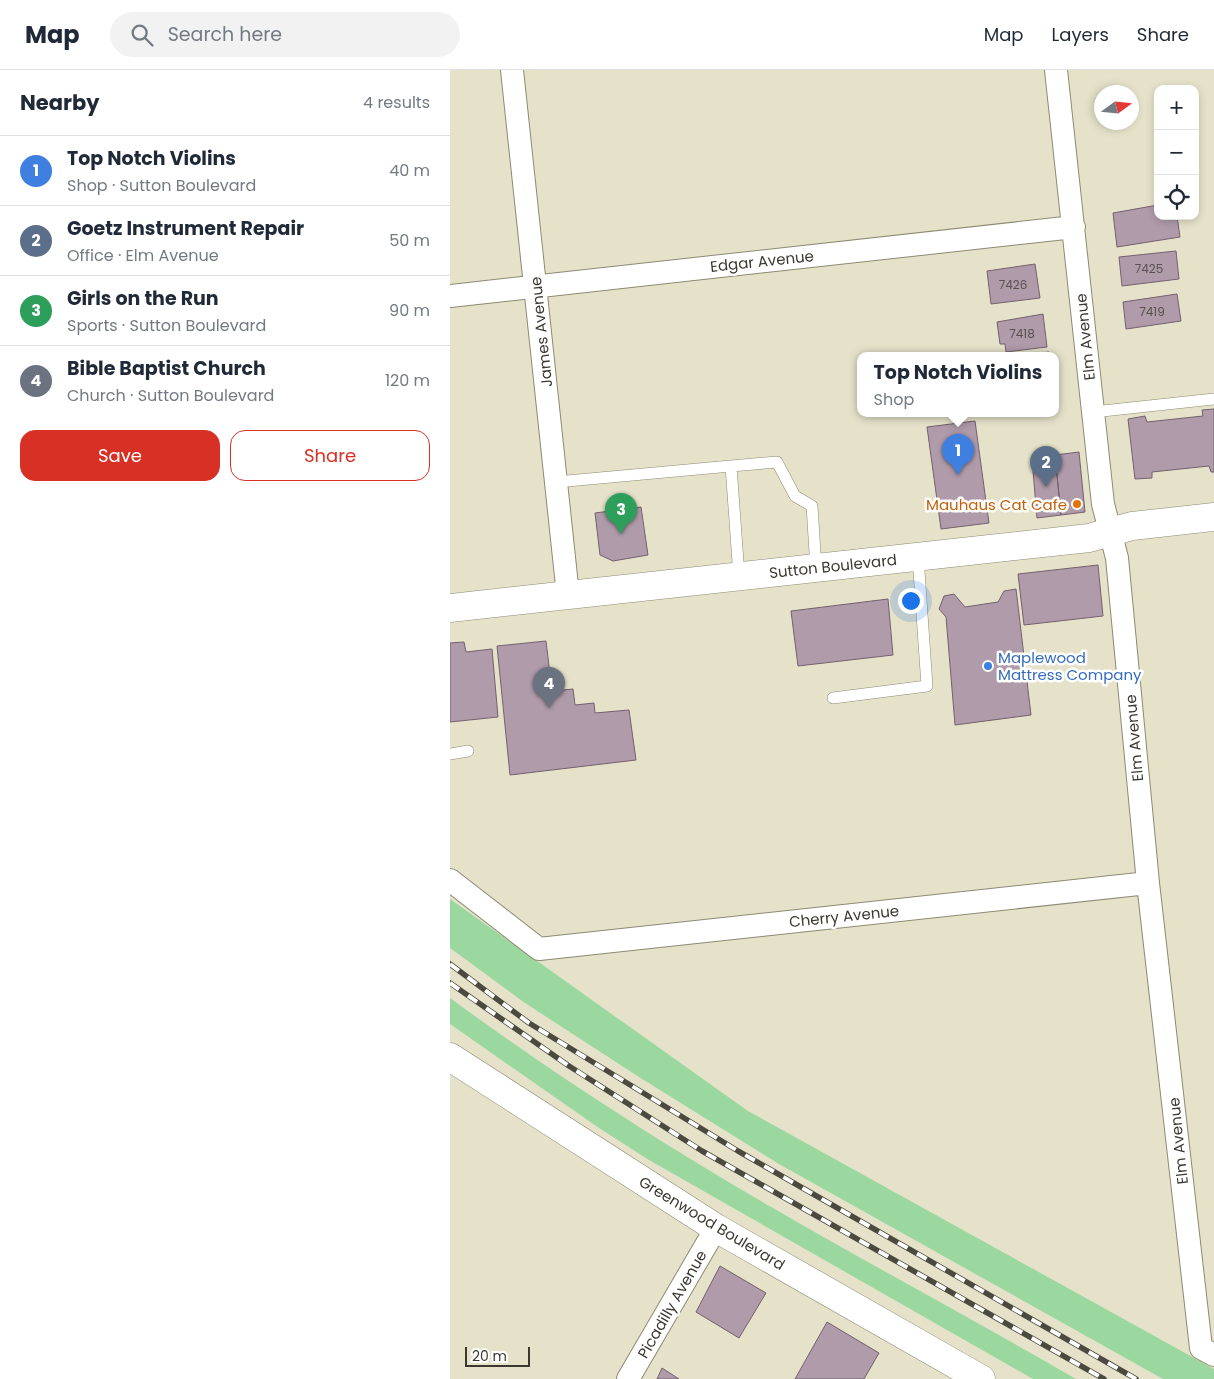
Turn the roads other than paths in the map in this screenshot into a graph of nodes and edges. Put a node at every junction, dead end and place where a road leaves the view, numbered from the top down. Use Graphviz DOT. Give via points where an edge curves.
graph roads {
  1 [pos="512,70"];
  2 [pos="1056,70"];
  3 [pos="1074,227"];
  4 [pos="536,286"];
  5 [pos="450,296"];
  6 [pos="1214,399"];
  7 [pos="1093,412"];
  8 [pos="731,466"];
  9 [pos="556,482"];
  10 [pos="1214,517"];
  11 [pos="1110,532"];
  12 [pos="918,557"];
  13 [pos="816,568"];
  14 [pos="739,576"];
  15 [pos="568,595"];
  16 [pos="450,608"];
  17 [pos="833,698"];
  18 [pos="468,751"];
  19 [pos="450,754"];
  20 [pos="450,880"];
  21 [pos="1148,883"];
  22 [pos="450,1057"];
  23 [pos="716,1228"];
  24 [pos="1208,1352"];
  25 [pos="628,1379"];
  26 [pos="981,1379"];
  1 -- 4 [label="street, James Avenue"];
  2 -- 3 [label="street, Elm Avenue"];
  3 -- 4 [label="street, Edgar Avenue"];
  3 -- 7 [label="street, Elm Avenue"];
  4 -- 5 [label="street, Edgar Avenue"];
  4 -- 9 [label="street, James Avenue"];
  6 -- 7 [label="lane"];
  7 -- 11 [label="street, Elm Avenue" via="1103,504"];
  8 -- 9 [label="lane"];
  8 -- 13 [label="lane" via="777,462 795,496 812,506"];
  8 -- 14 [label="lane"];
  9 -- 15 [label="street, James Avenue"];
  10 -- 11 [label="street, Sutton Boulevard" via="1132,526"];
  11 -- 12 [label="street, Sutton Boulevard" via="1089,538"];
  11 -- 21 [label="street, Elm Avenue" via="1117,558"];
  12 -- 13 [label="street, Sutton Boulevard"];
  12 -- 17 [label="lane" via="927,686"];
  13 -- 14 [label="street, Sutton Boulevard"];
  14 -- 15 [label="street, Sutton Boulevard"];
  15 -- 16 [label="street, Sutton Boulevard"];
  18 -- 19 [label="lane"];
  20 -- 21 [label="street, Cherry Avenue" via="539,949"];
  21 -- 24 [label="street, Elm Avenue"];
  22 -- 23 [label="street, Greenwood Boulevard"];
  23 -- 25 [label="street, Picadilly Avenue"];
  23 -- 26 [label="street, Greenwood Boulevard"];
}
